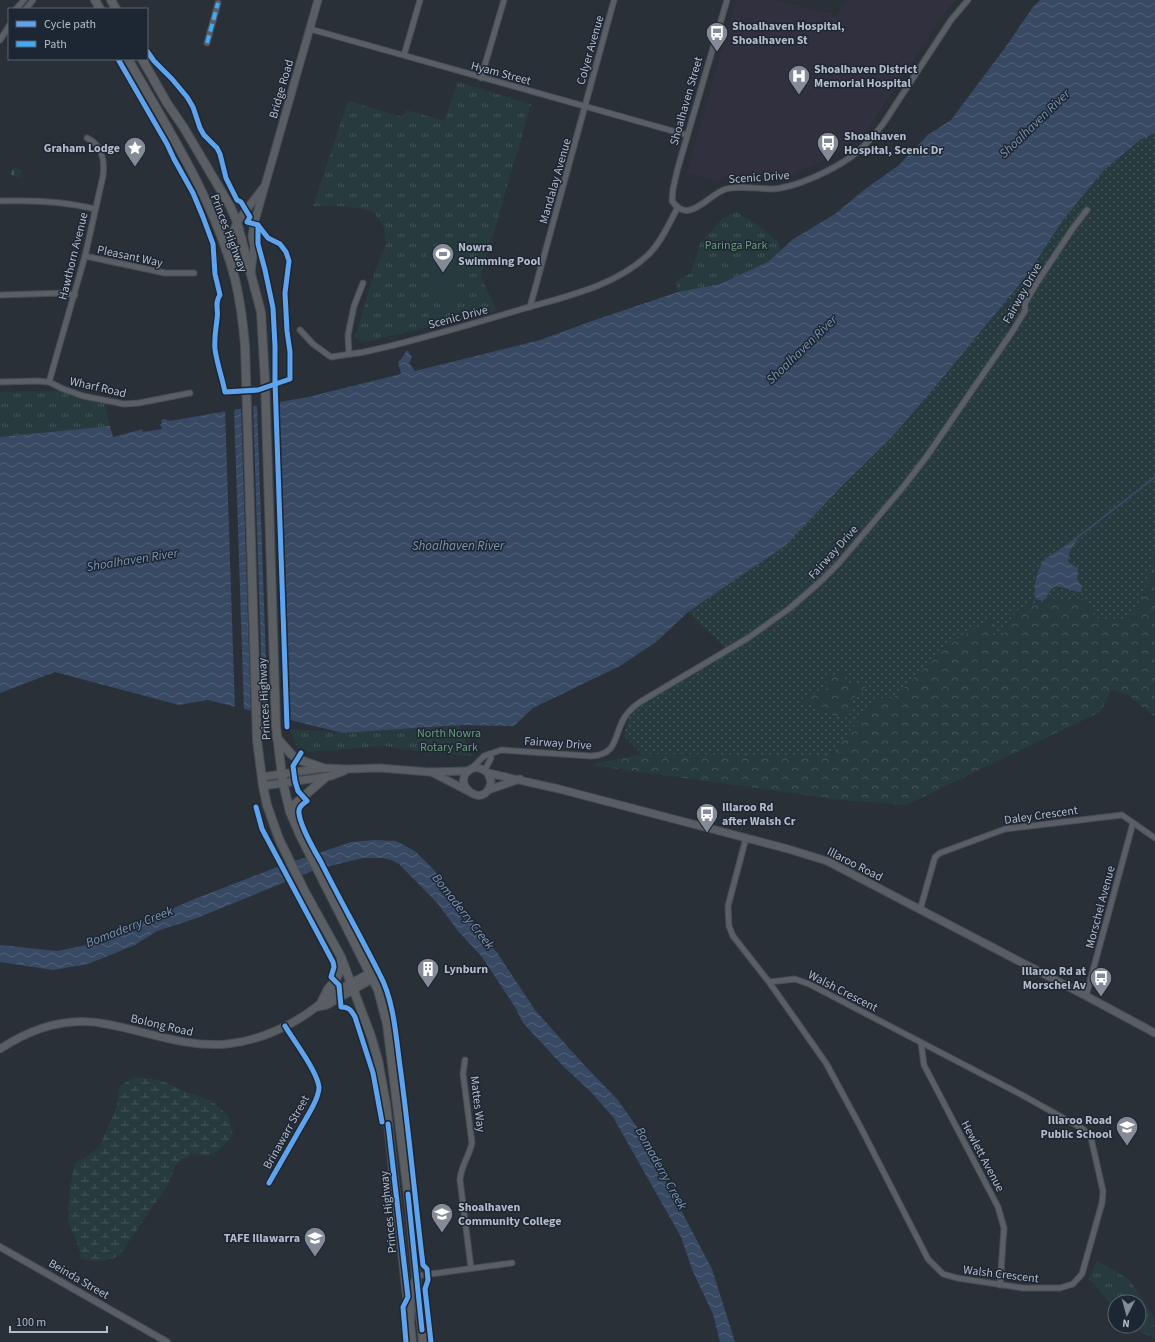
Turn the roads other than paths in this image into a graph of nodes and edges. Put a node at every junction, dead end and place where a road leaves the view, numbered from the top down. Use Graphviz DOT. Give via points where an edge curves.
graph roads {
  1 [pos="24,0"];
  2 [pos="33,0"];
  3 [pos="318,0"];
  4 [pos="420,0"];
  5 [pos="504,0"];
  6 [pos="614,0"];
  7 [pos="726,0"];
  8 [pos="968,0"];
  9 [pos="218,2"];
  10 [pos="17,8"];
  11 [pos="27,8"];
  12 [pos="8,28"];
  13 [pos="310,28"];
  14 [pos="0,40"];
  15 [pos="207,43"];
  16 [pos="404,55"];
  17 [pos="129,60"];
  18 [pos="143,60"];
  19 [pos="481,78"];
  20 [pos="584,106"];
  21 [pos="687,136"];
  22 [pos="87,138"];
  23 [pos="266,184"];
  24 [pos="0,201"];
  25 [pos="678,207"];
  26 [pos="95,209"];
  27 [pos="1087,210"];
  28 [pos="237,222"];
  29 [pos="226,251"];
  30 [pos="85,256"];
  31 [pos="194,273"];
  32 [pos="251,273"];
  33 [pos="363,283"];
  34 [pos="75,294"];
  35 [pos="0,295"];
  36 [pos="530,307"];
  37 [pos="300,330"];
  38 [pos="349,354"];
  39 [pos="0,382"];
  40 [pos="49,382"];
  41 [pos="190,393"];
  42 [pos="277,737"];
  43 [pos="489,754"];
  44 [pos="324,768"];
  45 [pos="348,770"];
  46 [pos="470,770"];
  47 [pos="487,771"];
  48 [pos="429,772"];
  49 [pos="282,774"];
  50 [pos="326,777"];
  51 [pos="520,779"];
  52 [pos="262,782"];
  53 [pos="283,783"];
  54 [pos="488,790"];
  55 [pos="468,791"];
  56 [pos="290,812"];
  57 [pos="1133,823"];
  58 [pos="746,838"];
  59 [pos="1155,838"];
  60 [pos="920,910"];
  61 [pos="341,957"];
  62 [pos="371,976"];
  63 [pos="769,982"];
  64 [pos="352,987"];
  65 [pos="1086,996"];
  66 [pos="319,1004"];
  67 [pos="285,1026"];
  68 [pos="1155,1033"];
  69 [pos="921,1043"];
  70 [pos="0,1049"];
  71 [pos="465,1060"];
  72 [pos="269,1183"];
  73 [pos="0,1248"];
  74 [pos="512,1263"];
  75 [pos="471,1268"];
  76 [pos="416,1276"];
  77 [pos="1000,1285"];
  78 [pos="411,1338"];
  79 [pos="167,1342"];
  80 [pos="423,1342"];
  1 -- 10 [label="street"];
  2 -- 11 [label="street"];
  3 -- 13 [label="main road, Bridge Road"];
  4 -- 16 [label="street"];
  5 -- 19 [label="street"];
  6 -- 20 [label="street, Colyer Avenue"];
  7 -- 21 [label="street, Shoalhaven Street"];
  8 -- 25 [label="street, Scenic Drive" via="951,20 876,133 851,157 798,184 772,189 731,188 717,193 691,210 686,211"];
  9 -- 15 [label="street"];
  12 -- 14 [label="street"];
  13 -- 16 [label="street, Hyam Street"];
  13 -- 23 [label="main road, Bridge Road"];
  16 -- 19 [label="street, Hyam Street"];
  17 -- 29 [label="highway, Princes Highway" via="184,156"];
  18 -- 28 [label="highway, Princes Highway" via="220,188"];
  19 -- 20 [label="street, Hyam Street"];
  20 -- 21 [label="street, Hyam Street"];
  20 -- 36 [label="street, Mandalay Avenue" via="585,111"];
  21 -- 25 [label="street, Shoalhaven Street" via="672,197 672,201"];
  22 -- 26 [label="street, Hawthorn Avenue" via="98,146 104,166"];
  23 -- 28 [label="main road, Bridge Road"];
  23 -- 32 [label="main road, Bridge Road" via="252,236 254,246"];
  24 -- 26 [label="street" via="59,202"];
  25 -- 36 [label="street, Scenic Drive" via="659,242 635,265 600,284"];
  26 -- 30 [label="street, Hawthorn Avenue"];
  27 -- 43 [label="street, Fairway Drive" via="1038,281 1025,303 1025,311 1012,332 927,456 900,492 839,563 807,594 748,638 631,709 622,721 612,748 603,754 591,756 501,750"];
  28 -- 29 [label="main road, Bridge Road"];
  28 -- 32 [label="highway, Princes Highway"];
  29 -- 52 [label="highway, Princes Highway" via="235,279 245,345 257,740"];
  30 -- 31 [label="street, Pleasant Way" via="165,274"];
  30 -- 34 [label="street, Hawthorn Avenue"];
  32 -- 42 [label="highway, Princes Highway" via="260,312 265,381"];
  33 -- 38 [label="street" via="354,306 348,335"];
  34 -- 35 [label="street"];
  34 -- 40 [label="street, Hawthorn Avenue"];
  36 -- 38 [label="street, Scenic Drive" via="466,326"];
  37 -- 38 [label="street, Scenic Drive" via="313,344 331,357"];
  39 -- 40 [label="street"];
  40 -- 41 [label="street, Wharf Road" via="83,396 124,404"];
  42 -- 44 [label="highway" via="297,759"];
  42 -- 49 [label="highway, Princes Highway"];
  43 -- 46 [label="street"];
  43 -- 47 [label="street" via="491,758"];
  44 -- 45 [label="main road, Illaroo Road"];
  44 -- 49 [label="main road, Illaroo Road"];
  45 -- 48 [label="main road, Illaroo Road" via="380,768"];
  45 -- 50 [label="main road, Illaroo Road"];
  46 -- 47 [label="main road, Illaroo Road" via="480,768"];
  46 -- 48 [label="main road, Illaroo Road"];
  46 -- 55 [label="main road" via="464,779"];
  47 -- 51 [label="main road, Illaroo Road"];
  47 -- 54 [label="main road" via="492,782"];
  48 -- 55 [label="main road, Illaroo Road"];
  49 -- 52 [label="main road, Illaroo Road"];
  49 -- 53 [label="highway, Princes Highway"];
  50 -- 53 [label="main road, Illaroo Road"];
  50 -- 56 [label="highway"];
  51 -- 54 [label="main road, Illaroo Road"];
  51 -- 58 [label="main road, Illaroo Road"];
  52 -- 53 [label="main road, Illaroo Road"];
  52 -- 61 [label="highway, Princes Highway" via="279,839"];
  53 -- 56 [label="highway, Princes Highway"];
  54 -- 55 [label="main road, Illaroo Road" via="480,795"];
  56 -- 62 [label="highway, Princes Highway"];
  57 -- 59 [label="street, Daley Crescent"];
  57 -- 60 [label="street, Daley Crescent" via="1122,815 1005,829 940,853 935,857"];
  57 -- 65 [label="street, Morschel Avenue"];
  58 -- 60 [label="main road, Illaroo Road" via="827,861"];
  58 -- 63 [label="street, Walsh Crescent" via="728,906 729,926 733,936"];
  60 -- 65 [label="main road, Illaroo Road"];
  61 -- 64 [label="highway, Princes Highway"];
  61 -- 66 [label="highway" via="341,968 335,981"];
  62 -- 64 [label="main road, Bolong Road"];
  62 -- 76 [label="highway, Princes Highway" via="378,990 389,1037"];
  63 -- 69 [label="street, Walsh Crescent" via="795,979 809,984"];
  63 -- 77 [label="street, Walsh Crescent" via="826,1063 928,1259 943,1274"];
  64 -- 66 [label="main road, Bolong Road"];
  64 -- 78 [label="highway, Princes Highway" via="371,1036 382,1079"];
  65 -- 68 [label="main road, Illaroo Road"];
  66 -- 67 [label="main road, Bolong Road"];
  67 -- 70 [label="main road, Bolong Road" via="272,1033 238,1042 205,1045 171,1040 105,1024 69,1022 30,1032"];
  67 -- 72 [label="street, Brinawarr Street" via="316,1076 319,1088 312,1108"];
  69 -- 77 [label="street, Hewlett Avenue" via="924,1065 998,1207 1004,1228"];
  69 -- 77 [label="street, Walsh Crescent" via="1083,1129 1091,1138 1103,1192 1082,1274 1072,1284 1060,1288"];
  71 -- 75 [label="street, Mattes Way" via="463,1074 472,1144 462,1166 460,1180"];
  73 -- 79 [label="street, Beinda Street"];
  74 -- 75 [label="street"];
  75 -- 76 [label="street"];
  76 -- 78 [label="street" via="412,1285"];
  76 -- 80 [label="highway, Princes Highway"];
}
